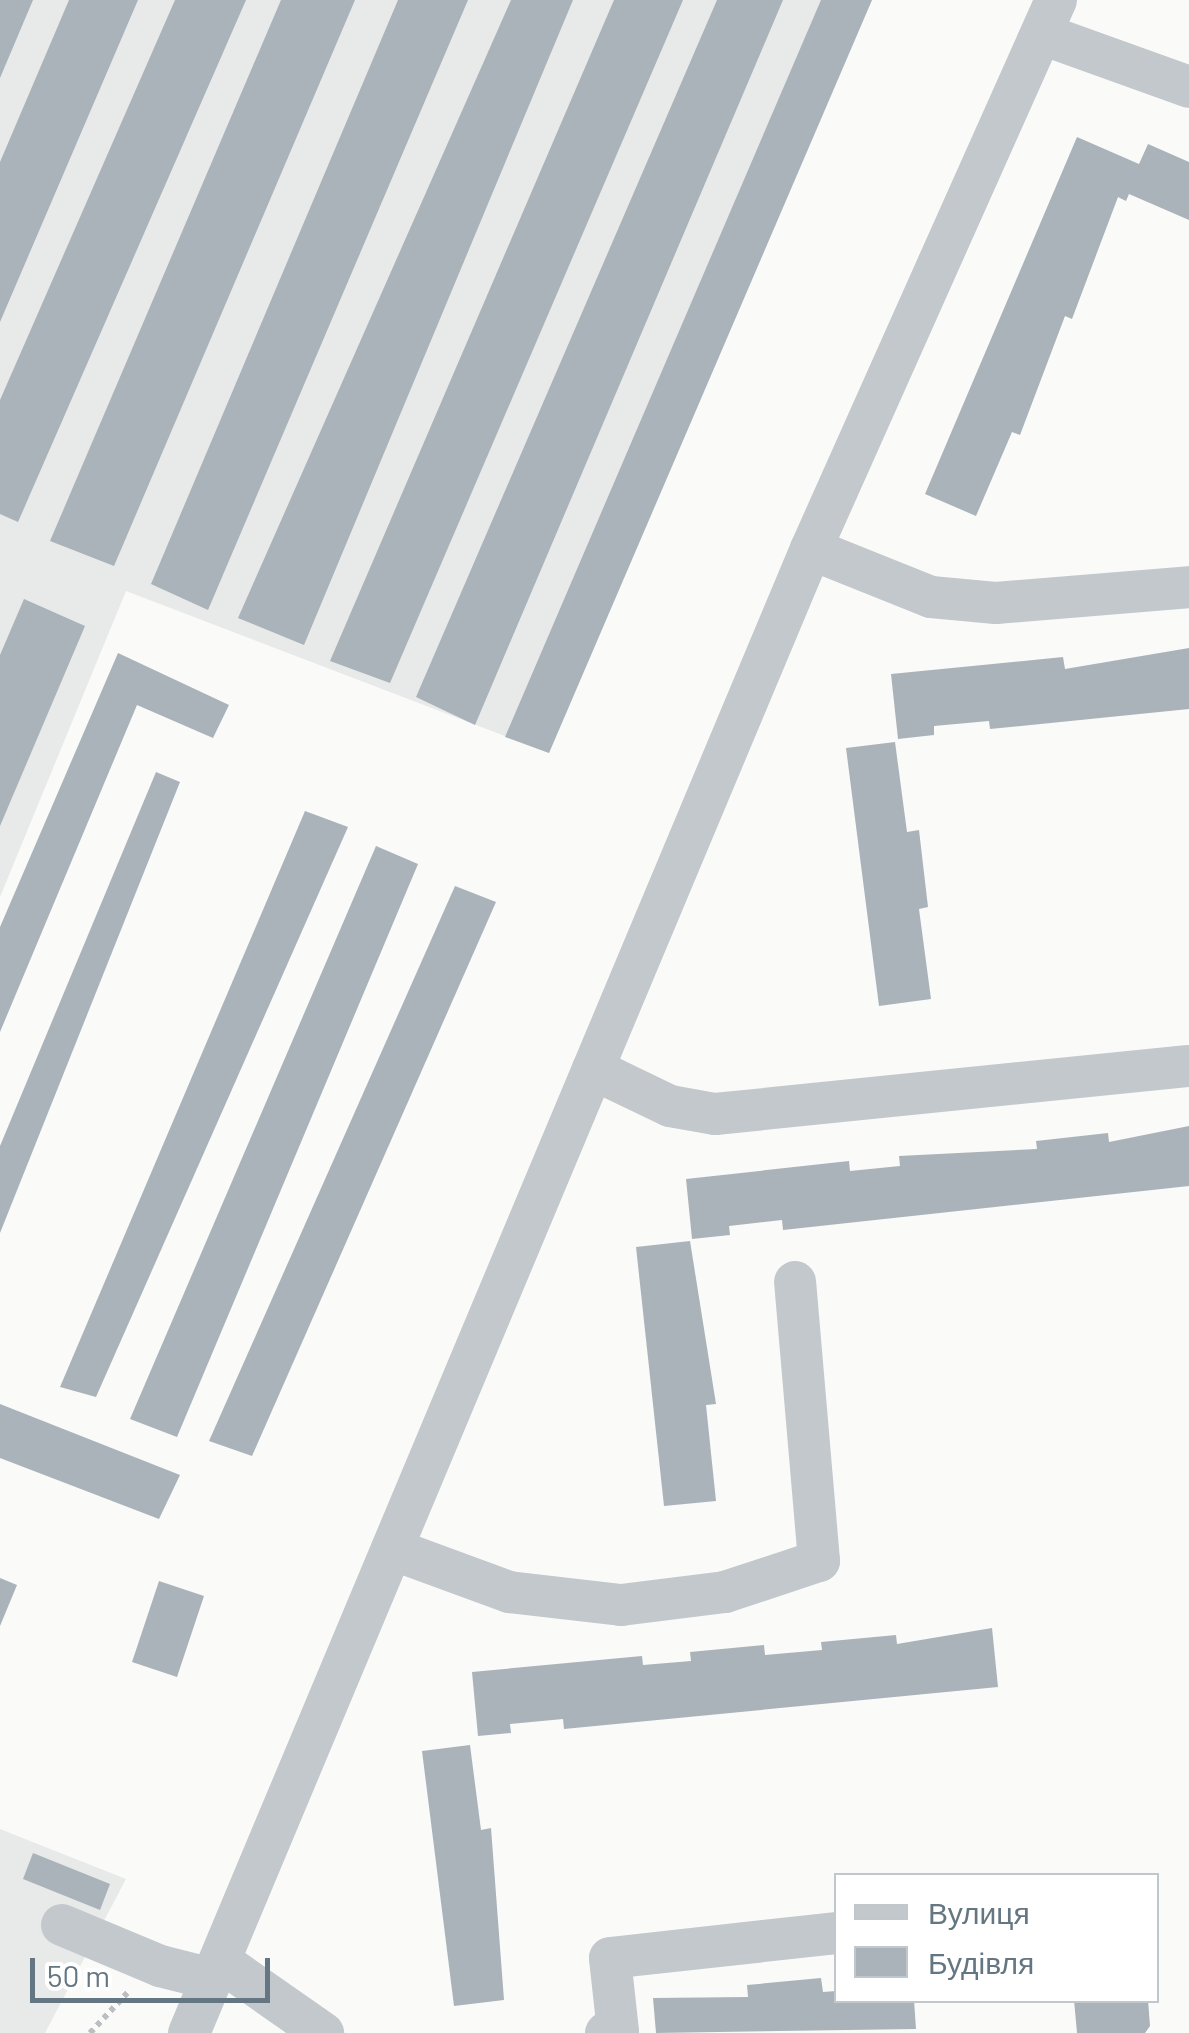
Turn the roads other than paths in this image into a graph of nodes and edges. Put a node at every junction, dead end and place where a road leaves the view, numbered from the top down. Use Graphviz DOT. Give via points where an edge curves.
graph roads {
  1 [pos="1050,17"];
  2 [pos="1189,87"];
  3 [pos="811,549"];
  4 [pos="1189,587"];
  5 [pos="1189,1066"];
  6 [pos="594,1070"];
  7 [pos="795,1282"];
  8 [pos="392,1549"];
  9 [pos="62,1925"];
  10 [pos="834,1932"];
  11 [pos="216,1970"];
  12 [pos="189,2033"];
  13 [pos="323,2033"];
  14 [pos="606,2033"];
  1 -- 2 [label="street"];
  1 -- 3 [label="street"];
  3 -- 4 [label="street" via="931,597 996,603"];
  3 -- 6 [label="street"];
  5 -- 6 [label="street" via="715,1114 670,1106"];
  6 -- 8 [label="street"];
  7 -- 8 [label="street" via="819,1561 725,1592 621,1605 509,1592"];
  8 -- 11 [label="street"];
  9 -- 11 [label="street" via="160,1966"];
  10 -- 14 [label="street" via="610,1958 618,2032"];
  11 -- 12 [label="street"];
  11 -- 13 [label="street"];
}
